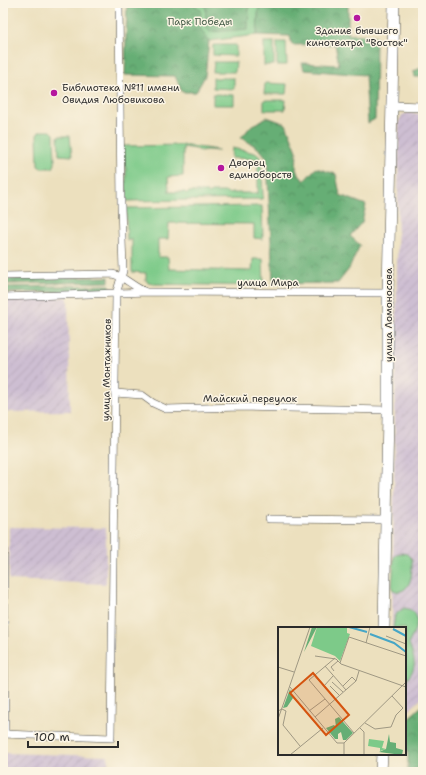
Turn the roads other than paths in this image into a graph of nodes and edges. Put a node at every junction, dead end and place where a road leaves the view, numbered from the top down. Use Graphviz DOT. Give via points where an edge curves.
graph roads {
  1 [pos="119,3"];
  2 [pos="394,3"];
  3 [pos="392,106"];
  4 [pos="423,107"];
  5 [pos="3,276"];
  6 [pos="122,277"];
  7 [pos="148,292"];
  8 [pos="388,293"];
  9 [pos="116,294"];
  10 [pos="3,297"];
  11 [pos="115,393"];
  12 [pos="388,410"];
  13 [pos="3,490"];
  14 [pos="269,519"];
  15 [pos="386,520"];
  16 [pos="4,545"];
  17 [pos="384,627"];
  18 [pos="4,734"];
  19 [pos="382,755"];
  20 [pos="381,772"];
  1 -- 6 [label="street, улица Монтажников"];
  2 -- 3 [label="highway, улица Ломоносова"];
  3 -- 4 [label="main road"];
  3 -- 8 [label="highway, улица Ломоносова"];
  5 -- 6 [label="street, улица Мира" via="112,274"];
  6 -- 7 [label="street, улица Мира" via="137,288"];
  6 -- 9 [label="street, улица Монтажников"];
  7 -- 8 [label="street, улица Мира"];
  7 -- 9 [label="street, улица Мира"];
  8 -- 12 [label="highway, улица Ломоносова"];
  9 -- 10 [label="street, улица Мира"];
  9 -- 11 [label="street, улица Монтажников"];
  11 -- 12 [label="street, Майский переулок" via="142,395 166,409 241,407"];
  11 -- 18 [label="street, улица Монтажников" via="111,738"];
  12 -- 15 [label="highway, улица Ломоносова"];
  13 -- 16 [label="street"];
  14 -- 15 [label="street"];
  15 -- 17 [label="highway, улица Ломоносова"];
  16 -- 18 [label="street"];
  19 -- 20 [label="highway"];
}
